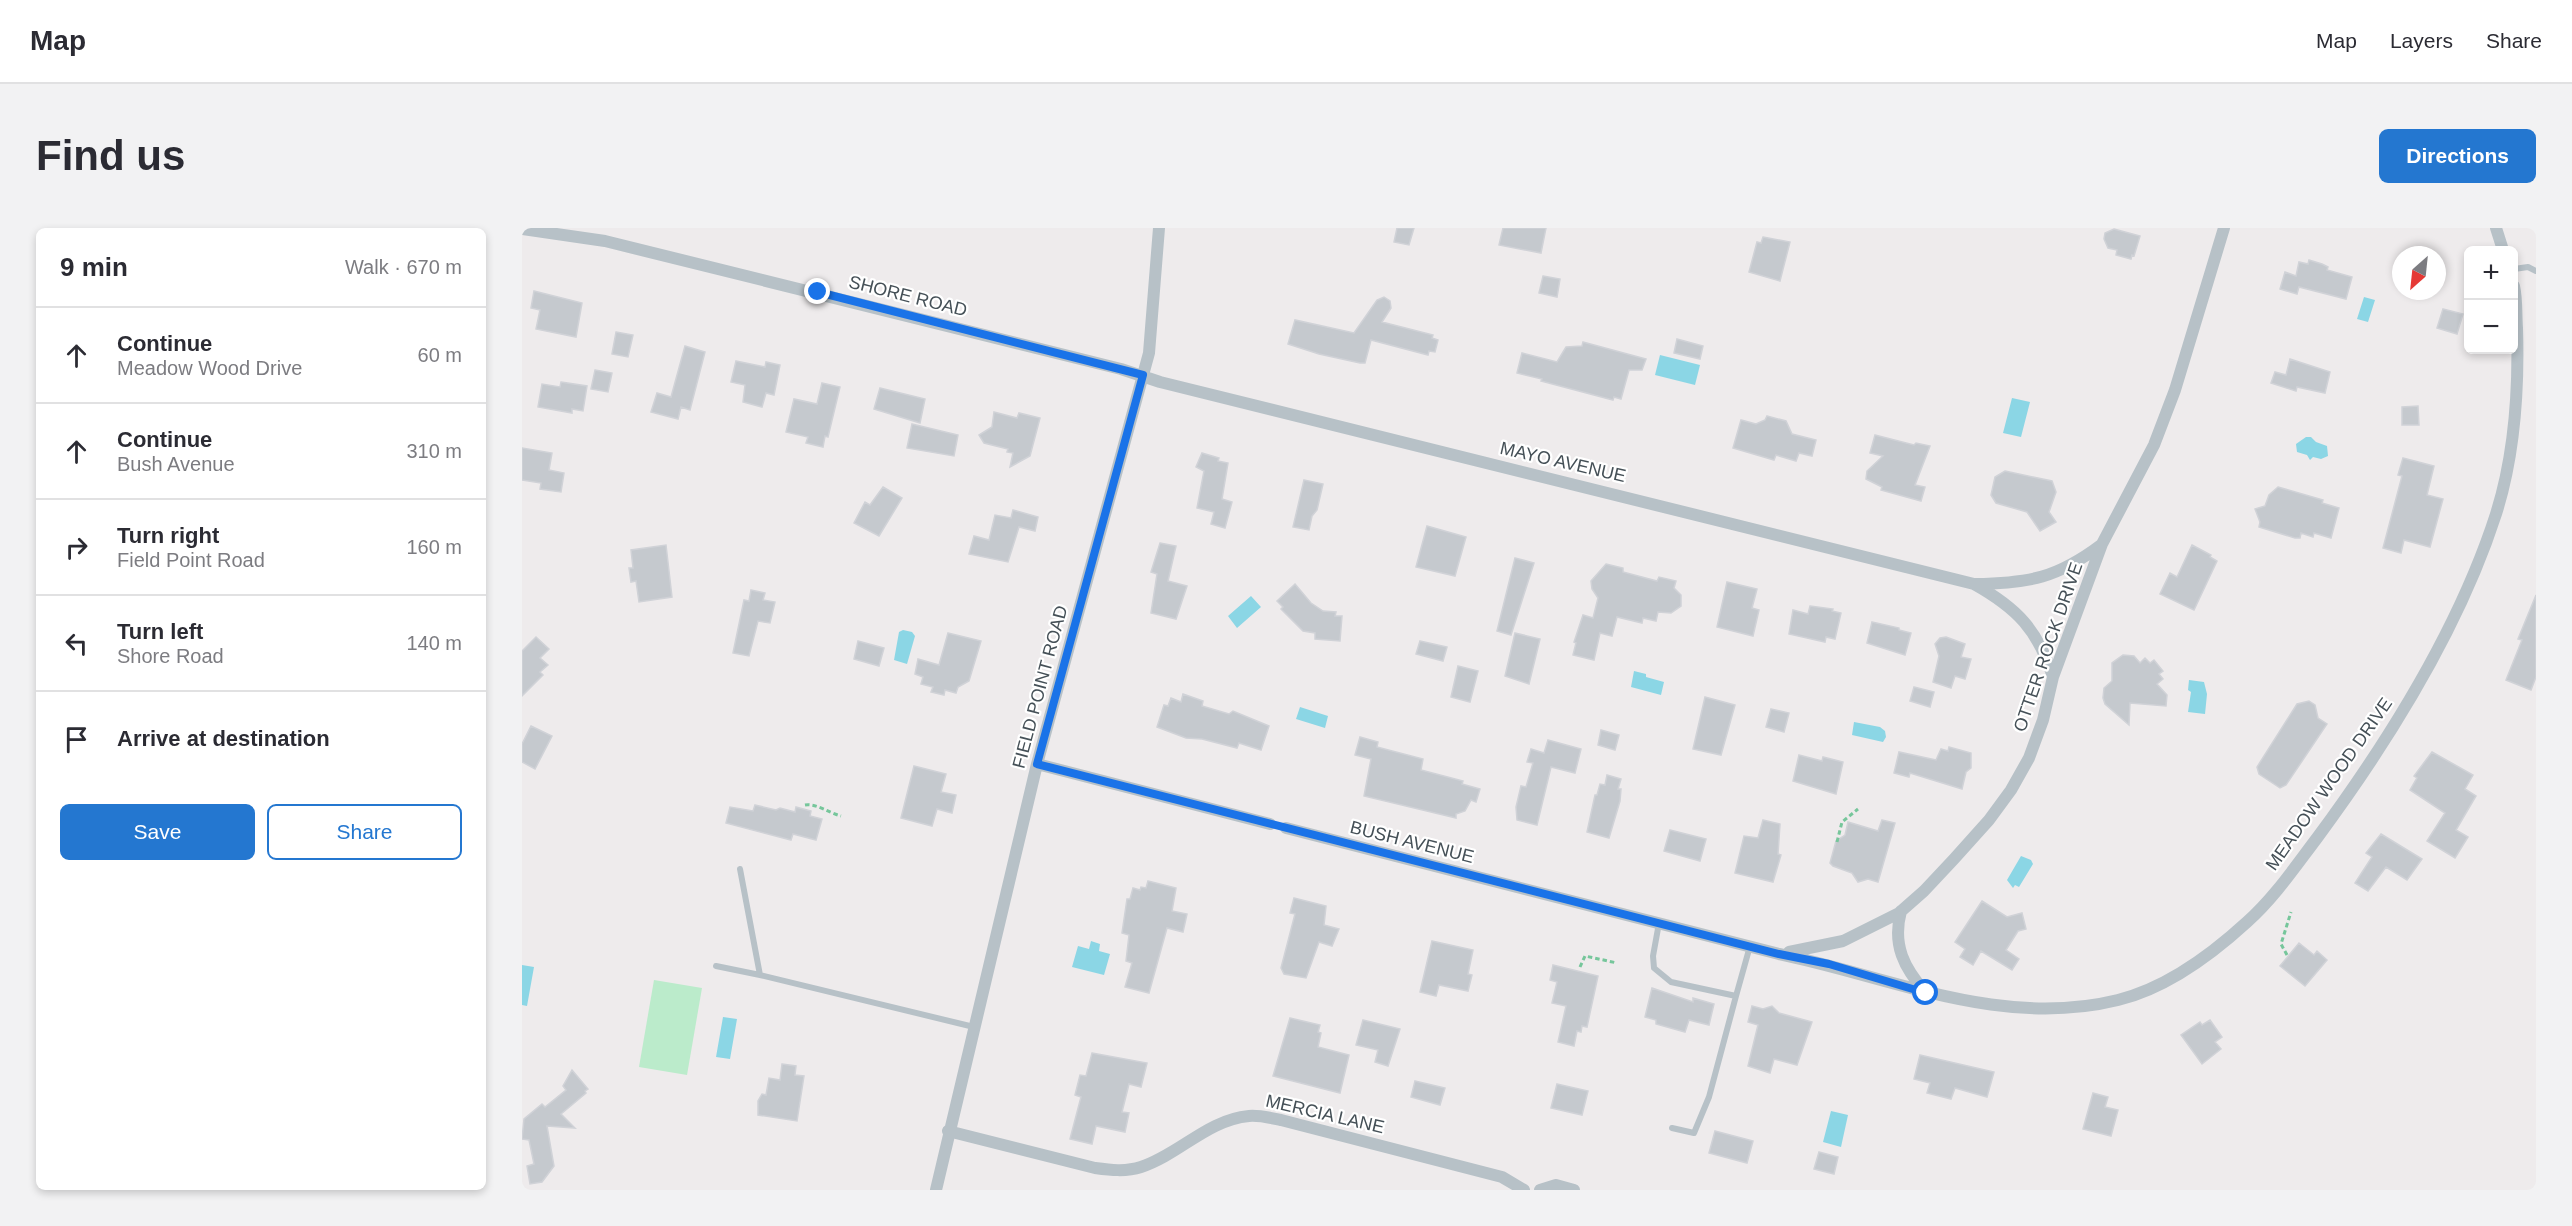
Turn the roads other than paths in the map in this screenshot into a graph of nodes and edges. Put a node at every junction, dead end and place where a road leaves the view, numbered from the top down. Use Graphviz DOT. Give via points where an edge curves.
graph roads {
  1 [pos="608,228"];
  2 [pos="1159,228"];
  3 [pos="2224,228"];
  4 [pos="2496,228"];
  5 [pos="522,229"];
  6 [pos="605,242"];
  7 [pos="2502,246"];
  8 [pos="2518,268"];
  9 [pos="2536,271"];
  10 [pos="2515,300"];
  11 [pos="1143,375"];
  12 [pos="2102,544"];
  13 [pos="1974,584"];
  14 [pos="2053,677"];
  15 [pos="1037,764"];
  16 [pos="1270,824"];
  17 [pos="1286,828"];
  18 [pos="740,869"];
  19 [pos="1901,911"];
  20 [pos="1659,923"];
  21 [pos="1750,946"];
  22 [pos="1779,954"];
  23 [pos="717,966"];
  24 [pos="760,975"];
  25 [pos="1926,993"];
  26 [pos="1736,996"];
  27 [pos="974,1027"];
  28 [pos="1672,1128"];
  29 [pos="948,1131"];
  30 [pos="936,1190"];
  31 [pos="1524,1190"];
  32 [pos="1540,1190"];
  33 [pos="1574,1190"];
  1 -- 6 [label="street"];
  2 -- 11 [label="street, FIELD POINT ROAD" via="1153,325"];
  3 -- 12 [label="street, OTTER ROCK DRIVE" via="2171,401 2154,445"];
  4 -- 7 [label="street"];
  5 -- 6 [label="street, SHORE ROAD"];
  6 -- 11 [label="street, SHORE ROAD"];
  8 -- 9 [label="lane"];
  10 -- 25 [label="street, MEADOW WOOD DRIVE" via="2519,379 2514,426 2504,484 2489,532 2454,615 2416,689 2338,809 2276,893 2248,922 2180,974 2120,1000 2005,1007"];
  11 -- 13 [label="street, MAYO AVENUE"];
  11 -- 15 [label="street, FIELD POINT ROAD"];
  12 -- 13 [label="street, MAYO AVENUE" via="2044,577"];
  12 -- 14 [label="street, OTTER ROCK DRIVE"];
  13 -- 14 [label="street, MAYO AVENUE" via="2026,621 2038,638"];
  14 -- 19 [label="street, OTTER ROCK DRIVE" via="2040,729 2011,790 1982,828"];
  15 -- 16 [label="street, BUSH AVENUE"];
  15 -- 27 [label="street, FIELD POINT ROAD"];
  16 -- 17 [label="lane, BUSH AVENUE"];
  17 -- 20 [label="street, BUSH AVENUE"];
  18 -- 24 [label="lane"];
  19 -- 22 [label="street, OTTER ROCK DRIVE" via="1843,941"];
  19 -- 25 [label="street" via="1898,947 1909,973"];
  20 -- 21 [label="street, BUSH AVENUE"];
  20 -- 26 [label="lane" via="1653,956 1654,968 1662,977"];
  21 -- 22 [label="street, BUSH AVENUE"];
  21 -- 26 [label="lane"];
  22 -- 25 [label="street, MEADOW WOOD DRIVE" via="1829,964"];
  23 -- 24 [label="lane"];
  24 -- 27 [label="lane"];
  26 -- 28 [label="lane" via="1709,1097 1694,1133"];
  27 -- 29 [label="street, FIELD POINT ROAD"];
  29 -- 30 [label="street, FIELD POINT ROAD"];
  29 -- 31 [label="street, MERCIA LANE" via="1117,1171 1140,1167 1209,1127 1251,1115 1502,1177"];
  32 -- 33 [label="street" via="1556,1185"];
}
